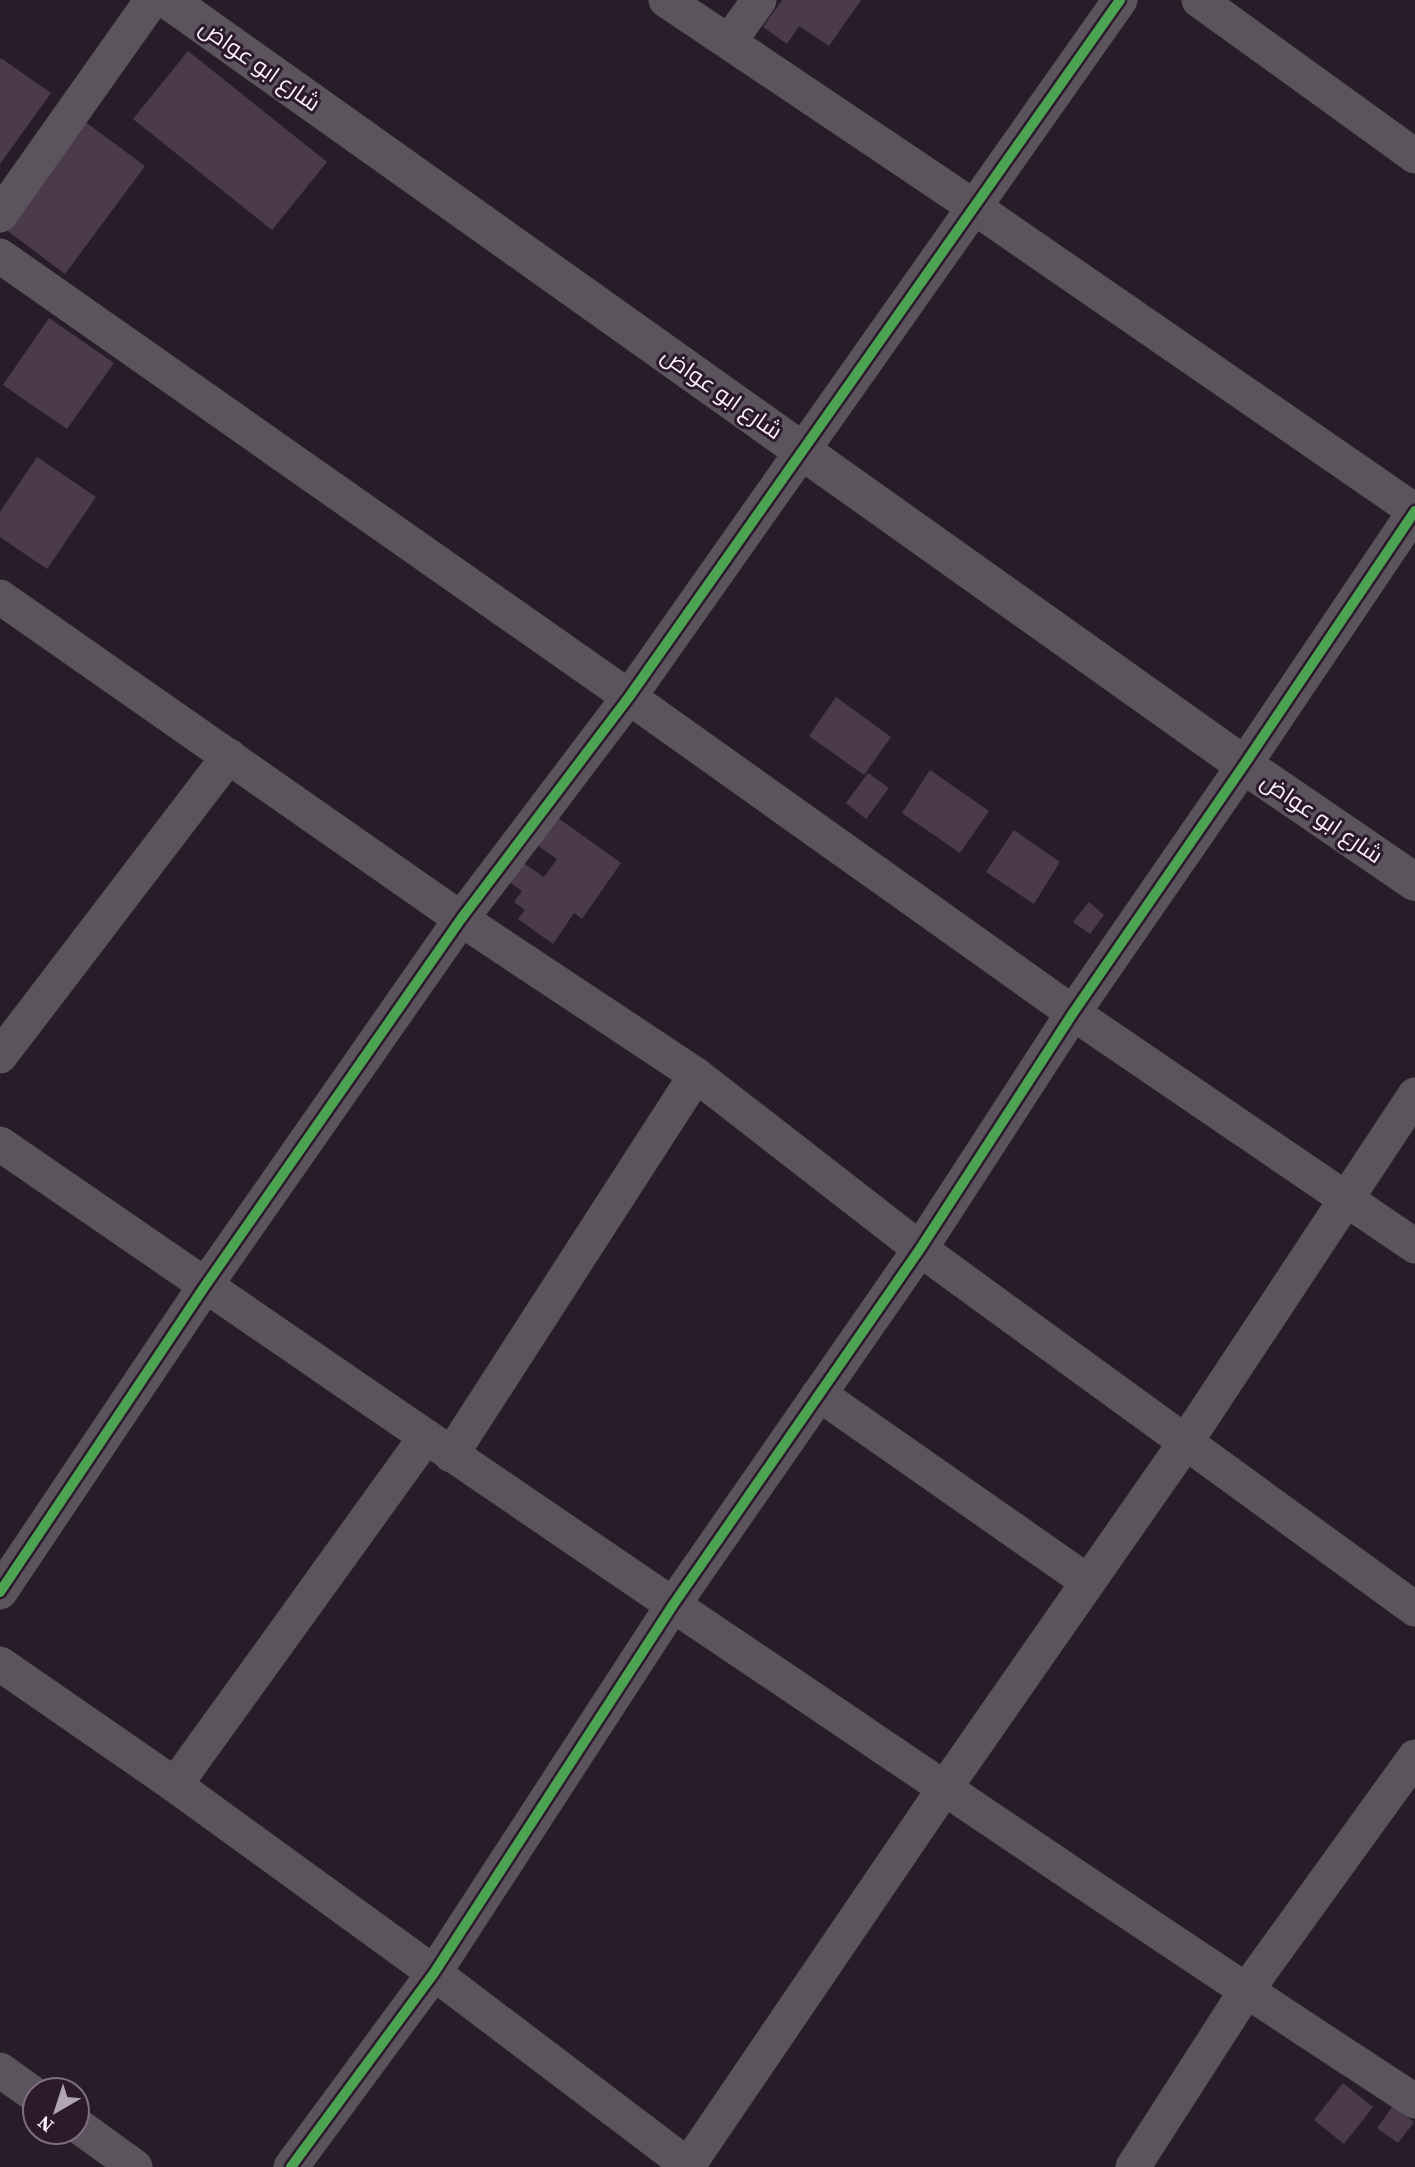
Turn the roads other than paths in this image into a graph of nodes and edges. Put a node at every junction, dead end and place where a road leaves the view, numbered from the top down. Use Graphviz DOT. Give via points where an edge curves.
graph roads {
  1 [pos="152,0"];
  2 [pos="168,0"];
  3 [pos="666,0"];
  4 [pos="759,0"];
  5 [pos="1120,0"];
  6 [pos="1199,0"];
  7 [pos="729,42"];
  8 [pos="1415,156"];
  9 [pos="974,207"];
  10 [pos="0,215"];
  11 [pos="0,256"];
  12 [pos="803,451"];
  13 [pos="1415,511"];
  14 [pos="0,597"];
  15 [pos="629,697"];
  16 [pos="229,756"];
  17 [pos="1244,765"];
  18 [pos="1415,882"];
  19 [pos="461,919"];
  20 [pos="1073,1013"];
  21 [pos="0,1056"];
  22 [pos="696,1075"];
  23 [pos="1415,1096"];
  24 [pos="0,1144"];
  25 [pos="1347,1199"];
  26 [pos="1415,1246"];
  27 [pos="920,1249"];
  28 [pos="205,1286"];
  29 [pos="819,1394"];
  30 [pos="1185,1443"];
  31 [pos="438,1446"];
  32 [pos="1088,1582"];
  33 [pos="0,1592"];
  34 [pos="673,1605"];
  35 [pos="1415,1609"];
  36 [pos="0,1664"];
  37 [pos="1415,1757"];
  38 [pos="175,1785"];
  39 [pos="944,1789"];
  40 [pos="434,1973"];
  41 [pos="1246,1991"];
  42 [pos="0,2070"];
  43 [pos="21,2085"];
  44 [pos="1415,2101"];
  45 [pos="91,2135"];
  46 [pos="135,2167"];
  47 [pos="291,2167"];
  48 [pos="688,2167"];
  49 [pos="1132,2167"];
  1 -- 10 [label="street"];
  2 -- 12 [label="street, شارع ابو عواض"];
  3 -- 7 [label="street"];
  4 -- 7 [label="street"];
  5 -- 9 [label="street"];
  6 -- 8 [label="street"];
  7 -- 9 [label="street"];
  9 -- 12 [label="street"];
  9 -- 13 [label="street"];
  11 -- 15 [label="street"];
  12 -- 15 [label="street"];
  12 -- 17 [label="street, شارع ابو عواض"];
  13 -- 17 [label="street"];
  14 -- 16 [label="street"];
  15 -- 19 [label="street"];
  15 -- 20 [label="street"];
  16 -- 19 [label="street"];
  16 -- 21 [label="street"];
  17 -- 18 [label="street, شارع ابو عواض"];
  17 -- 20 [label="street"];
  19 -- 22 [label="street"];
  19 -- 28 [label="street"];
  20 -- 25 [label="street"];
  20 -- 27 [label="street"];
  22 -- 27 [label="street"];
  22 -- 31 [label="street"];
  23 -- 25 [label="street"];
  24 -- 28 [label="street"];
  25 -- 26 [label="street"];
  25 -- 30 [label="street"];
  27 -- 29 [label="street"];
  27 -- 30 [label="street"];
  28 -- 31 [label="street"];
  28 -- 33 [label="street"];
  29 -- 32 [label="street"];
  29 -- 34 [label="street"];
  30 -- 32 [label="street"];
  30 -- 35 [label="street"];
  31 -- 34 [label="street"];
  31 -- 38 [label="street"];
  32 -- 39 [label="street"];
  34 -- 39 [label="street"];
  34 -- 40 [label="street"];
  36 -- 38 [label="street"];
  37 -- 41 [label="street"];
  38 -- 40 [label="street"];
  39 -- 41 [label="street"];
  39 -- 48 [label="street"];
  40 -- 47 [label="street"];
  40 -- 48 [label="street"];
  41 -- 44 [label="street"];
  41 -- 49 [label="street"];
  42 -- 43 [label="street"];
  45 -- 46 [label="street"];
}
